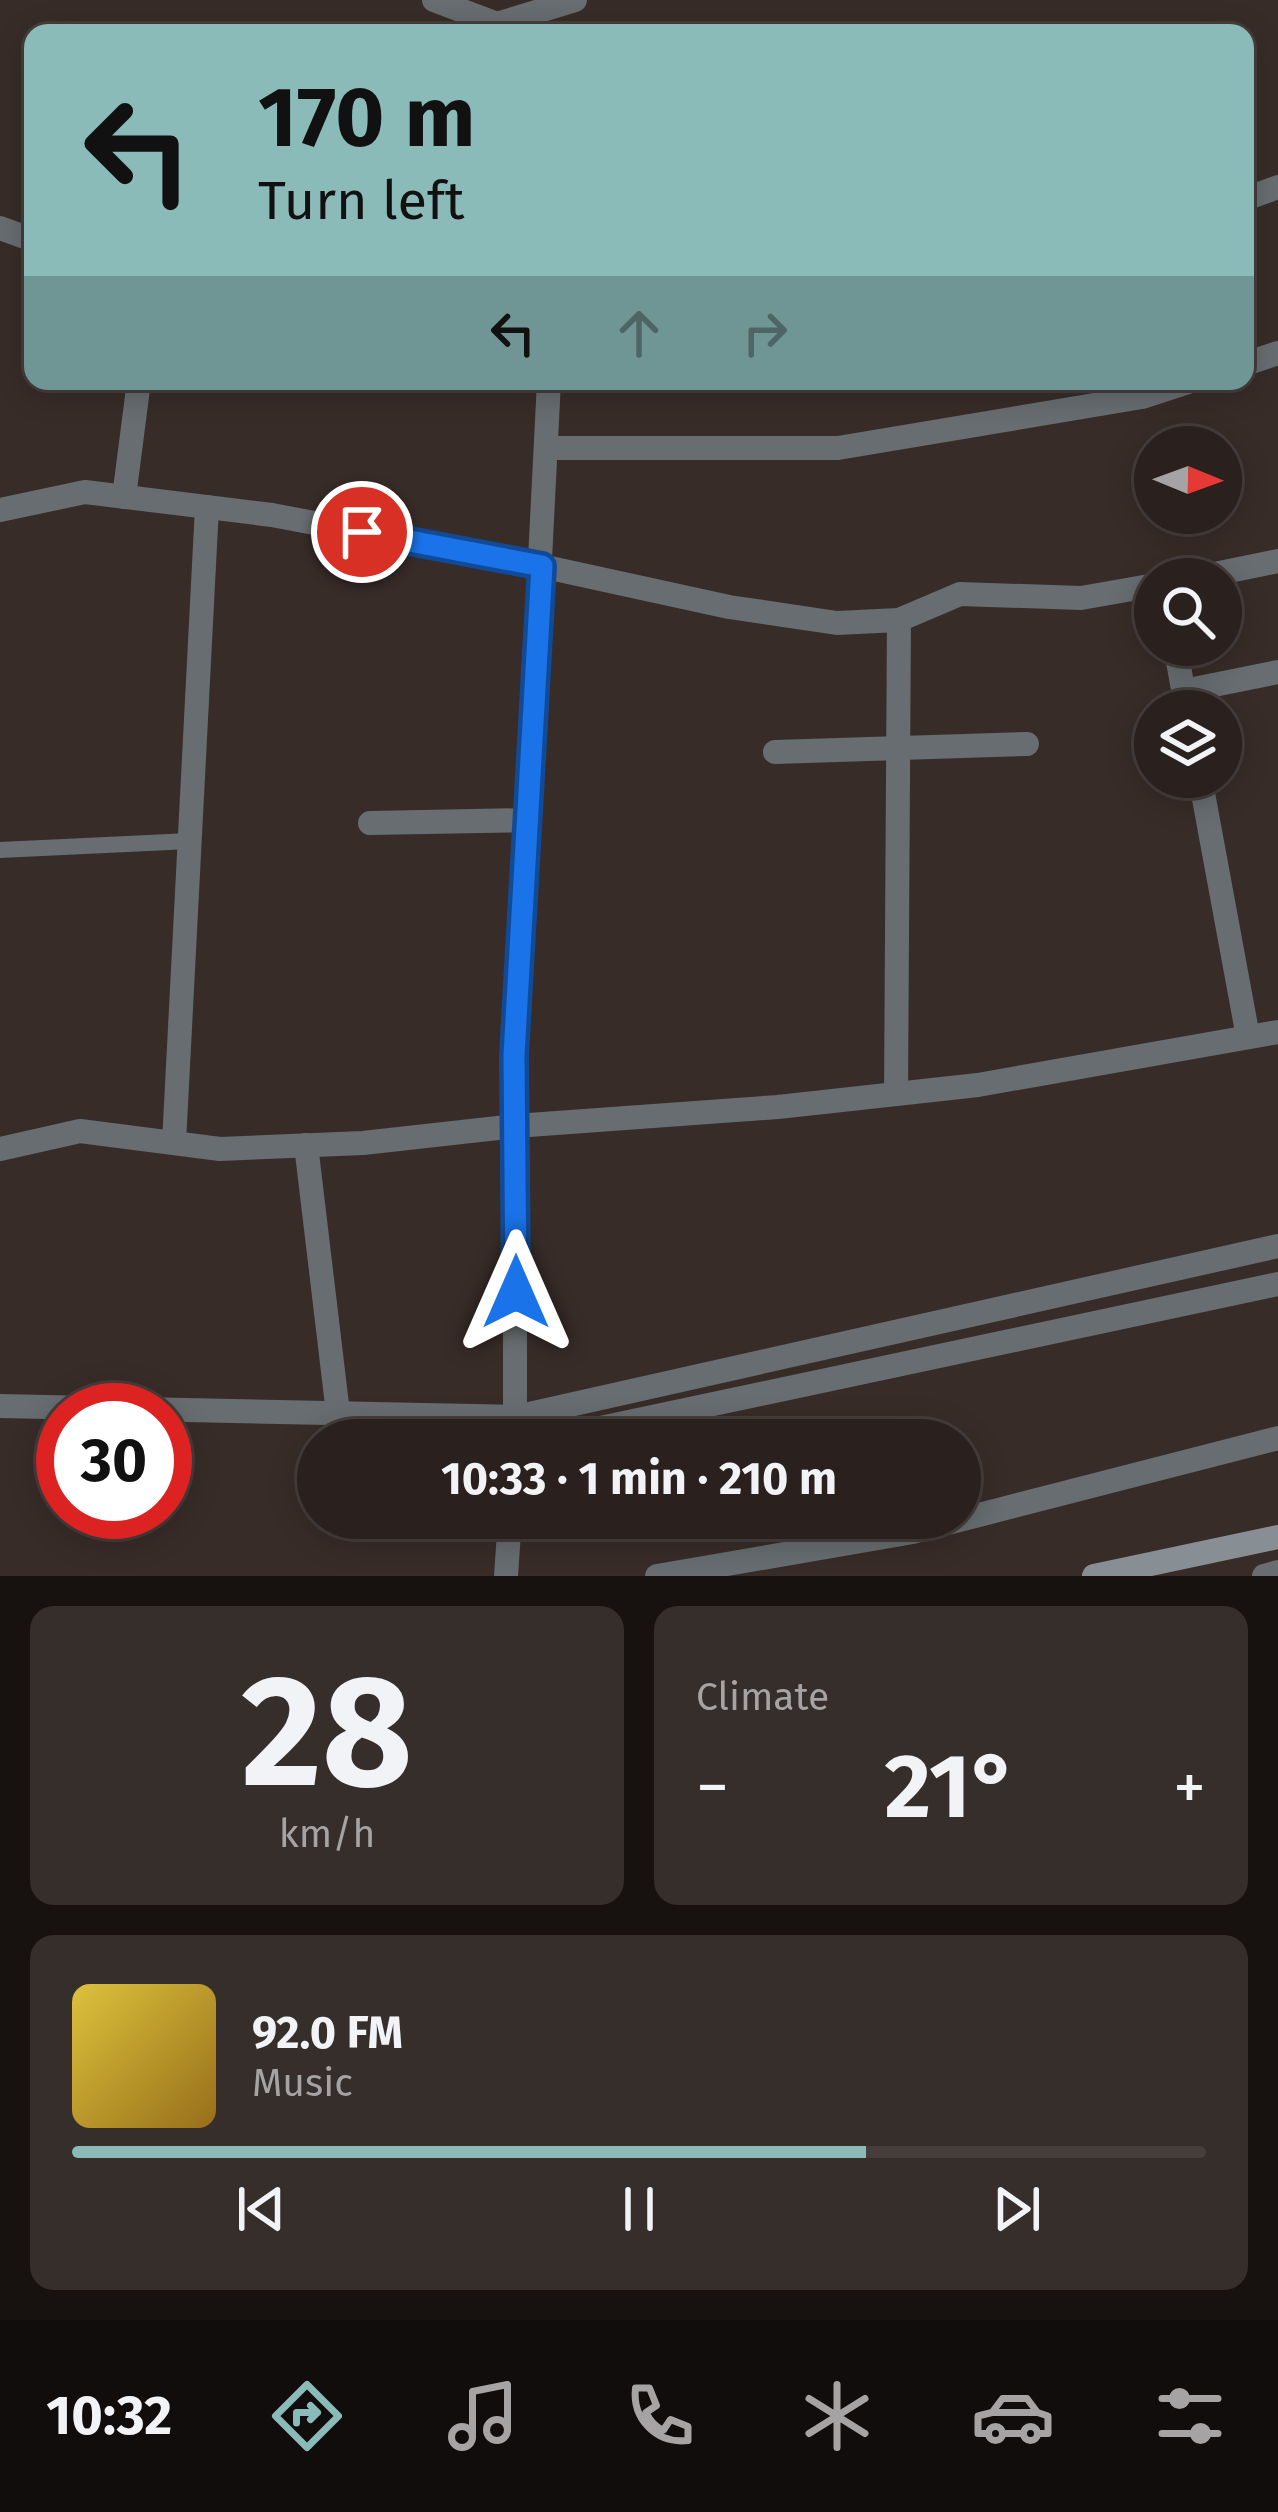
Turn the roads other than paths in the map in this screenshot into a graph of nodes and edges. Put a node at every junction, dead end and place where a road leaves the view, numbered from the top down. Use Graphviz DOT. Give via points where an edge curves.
graph roads {
  1 [pos="434,0"];
  2 [pos="575,0"];
  3 [pos="487,24"];
  4 [pos="511,24"];
  5 [pos="138,390"];
  6 [pos="549,390"];
  7 [pos="1163,390"];
  8 [pos="546,448"];
  9 [pos="124,497"];
  10 [pos="207,507"];
  11 [pos="0,510"];
  12 [pos="1278,561"];
  13 [pos="542,566"];
  14 [pos="1242,568"];
  15 [pos="1134,589"];
  16 [pos="899,620"];
  17 [pos="1278,672"];
  18 [pos="1221,690"];
  19 [pos="1027,744"];
  20 [pos="898,746"];
  21 [pos="775,752"];
  22 [pos="1204,798"];
  23 [pos="530,820"];
  24 [pos="370,823"];
  25 [pos="190,842"];
  26 [pos="0,850"];
  27 [pos="1248,1037"];
  28 [pos="1277,1038"];
  29 [pos="896,1094"];
  30 [pos="515,1126"];
  31 [pos="174,1143"];
  32 [pos="306,1145"];
  33 [pos="0,1149"];
  34 [pos="1278,1246"];
  35 [pos="1278,1284"];
  36 [pos="0,1406"];
  37 [pos="338,1413"];
  38 [pos="405,1419"];
  39 [pos="516,1419"];
  40 [pos="558,1419"];
  41 [pos="643,1419"];
  42 [pos="1278,1438"];
  43 [pos="1278,1537"];
  44 [pos="509,1539"];
  45 [pos="1129,1572"];
  46 [pos="1278,1572"];
  47 [pos="506,1576"];
  48 [pos="657,1576"];
  49 [pos="1094,1576"];
  50 [pos="1264,1576"];
  1 -- 3 [label="street"];
  2 -- 4 [label="street"];
  5 -- 9 [label="street"];
  6 -- 8 [label="street"];
  7 -- 8 [label="street" via="838,448"];
  8 -- 13 [label="street"];
  9 -- 10 [label="street"];
  9 -- 11 [label="street" via="86,492"];
  10 -- 13 [label="street"];
  10 -- 25 [label="street"];
  12 -- 14 [label="street"];
  13 -- 16 [label="street" via="772,614"];
  13 -- 23 [label="street"];
  15 -- 16 [label="street" via="1081,598 960,594"];
  16 -- 20 [label="street"];
  17 -- 18 [label="street"];
  19 -- 20 [label="street"];
  20 -- 21 [label="street"];
  20 -- 29 [label="street"];
  22 -- 27 [label="street"];
  23 -- 24 [label="street"];
  23 -- 30 [label="street"];
  25 -- 26 [label="lane"];
  25 -- 31 [label="street"];
  27 -- 28 [label="street"];
  27 -- 29 [label="street"];
  29 -- 30 [label="street"];
  30 -- 32 [label="street"];
  30 -- 39 [label="street"];
  31 -- 32 [label="street"];
  31 -- 33 [label="street" via="80,1130"];
  32 -- 37 [label="street"];
  34 -- 40 [label="street"];
  35 -- 41 [label="street"];
  36 -- 37 [label="street"];
  37 -- 38 [label="street"];
  42 -- 48 [label="street" via="913,1532"];
  43 -- 45 [label="main road"];
  44 -- 47 [label="street"];
  45 -- 49 [label="main road"];
  46 -- 50 [label="street"];
}
